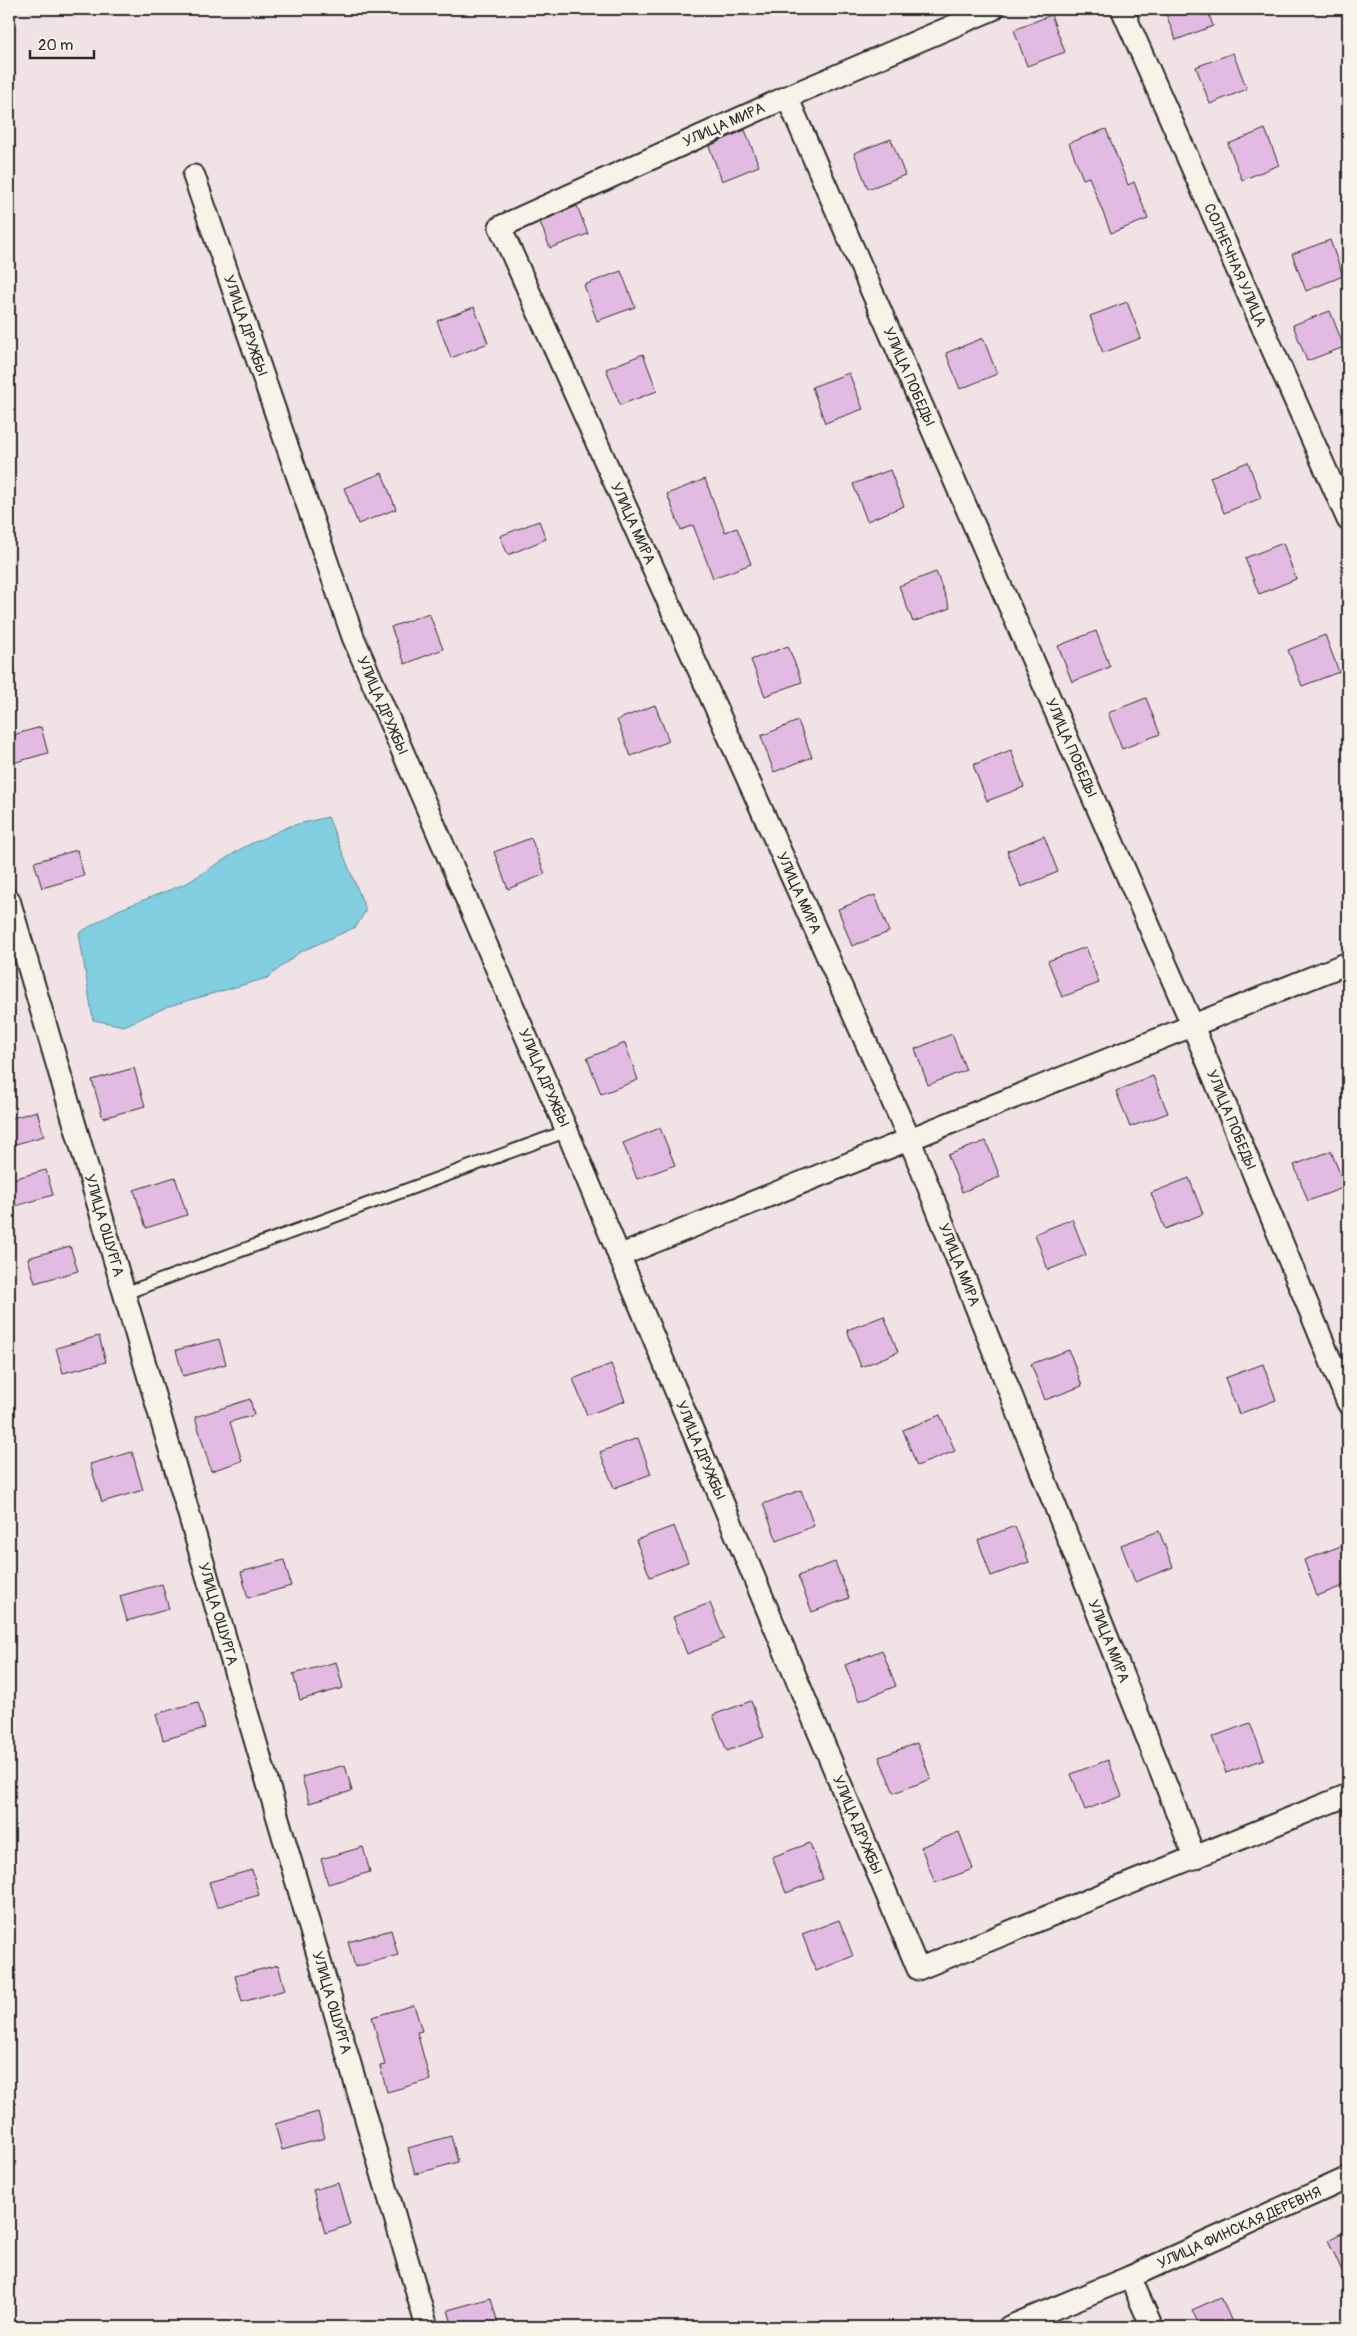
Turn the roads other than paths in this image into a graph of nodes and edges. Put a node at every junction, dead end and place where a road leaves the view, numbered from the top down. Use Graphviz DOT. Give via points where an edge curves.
graph roads {
  1 [pos="993,9"];
  2 [pos="1122,9"];
  3 [pos="787,97"];
  4 [pos="194,176"];
  5 [pos="1348,520"];
  6 [pos="9,900"];
  7 [pos="1348,963"];
  8 [pos="1192,1024"];
  9 [pos="567,1131"];
  10 [pos="909,1138"];
  11 [pos="619,1256"];
  12 [pos="123,1294"];
  13 [pos="1348,1402"];
  14 [pos="1348,1795"];
  15 [pos="1195,1858"];
  16 [pos="1348,2178"];
  17 [pos="1130,2277"];
  18 [pos="427,2327"];
  19 [pos="1010,2327"];
  20 [pos="1152,2327"];
  1 -- 3 [label="street"];
  2 -- 5 [label="street, СОЛНЕЧНАЯ УЛИЦА"];
  3 -- 8 [label="street, УЛИЦА ПОБЕДЫ"];
  3 -- 10 [label="street, УЛИЦА МИРА" via="500,227"];
  4 -- 9 [label="street, УЛИЦА ДРУЖБЫ" via="353,637"];
  6 -- 12 [label="street, УЛИЦА ОШУРГА"];
  7 -- 8 [label="street"];
  8 -- 10 [label="street"];
  8 -- 13 [label="street, УЛИЦА ПОБЕДЫ"];
  9 -- 11 [label="street, УЛИЦА ДРУЖБЫ"];
  9 -- 12 [label="lane"];
  10 -- 11 [label="street"];
  10 -- 15 [label="street, УЛИЦА МИРА"];
  11 -- 15 [label="street, УЛИЦА ДРУЖБЫ" via="918,1969"];
  12 -- 18 [label="street, УЛИЦА ОШУРГА"];
  14 -- 15 [label="street"];
  16 -- 17 [label="street, УЛИЦА ФИНСКАЯ ДЕРЕВНЯ"];
  17 -- 19 [label="street, УЛИЦА ФИНСКАЯ ДЕРЕВНЯ"];
  17 -- 20 [label="street"];
}
